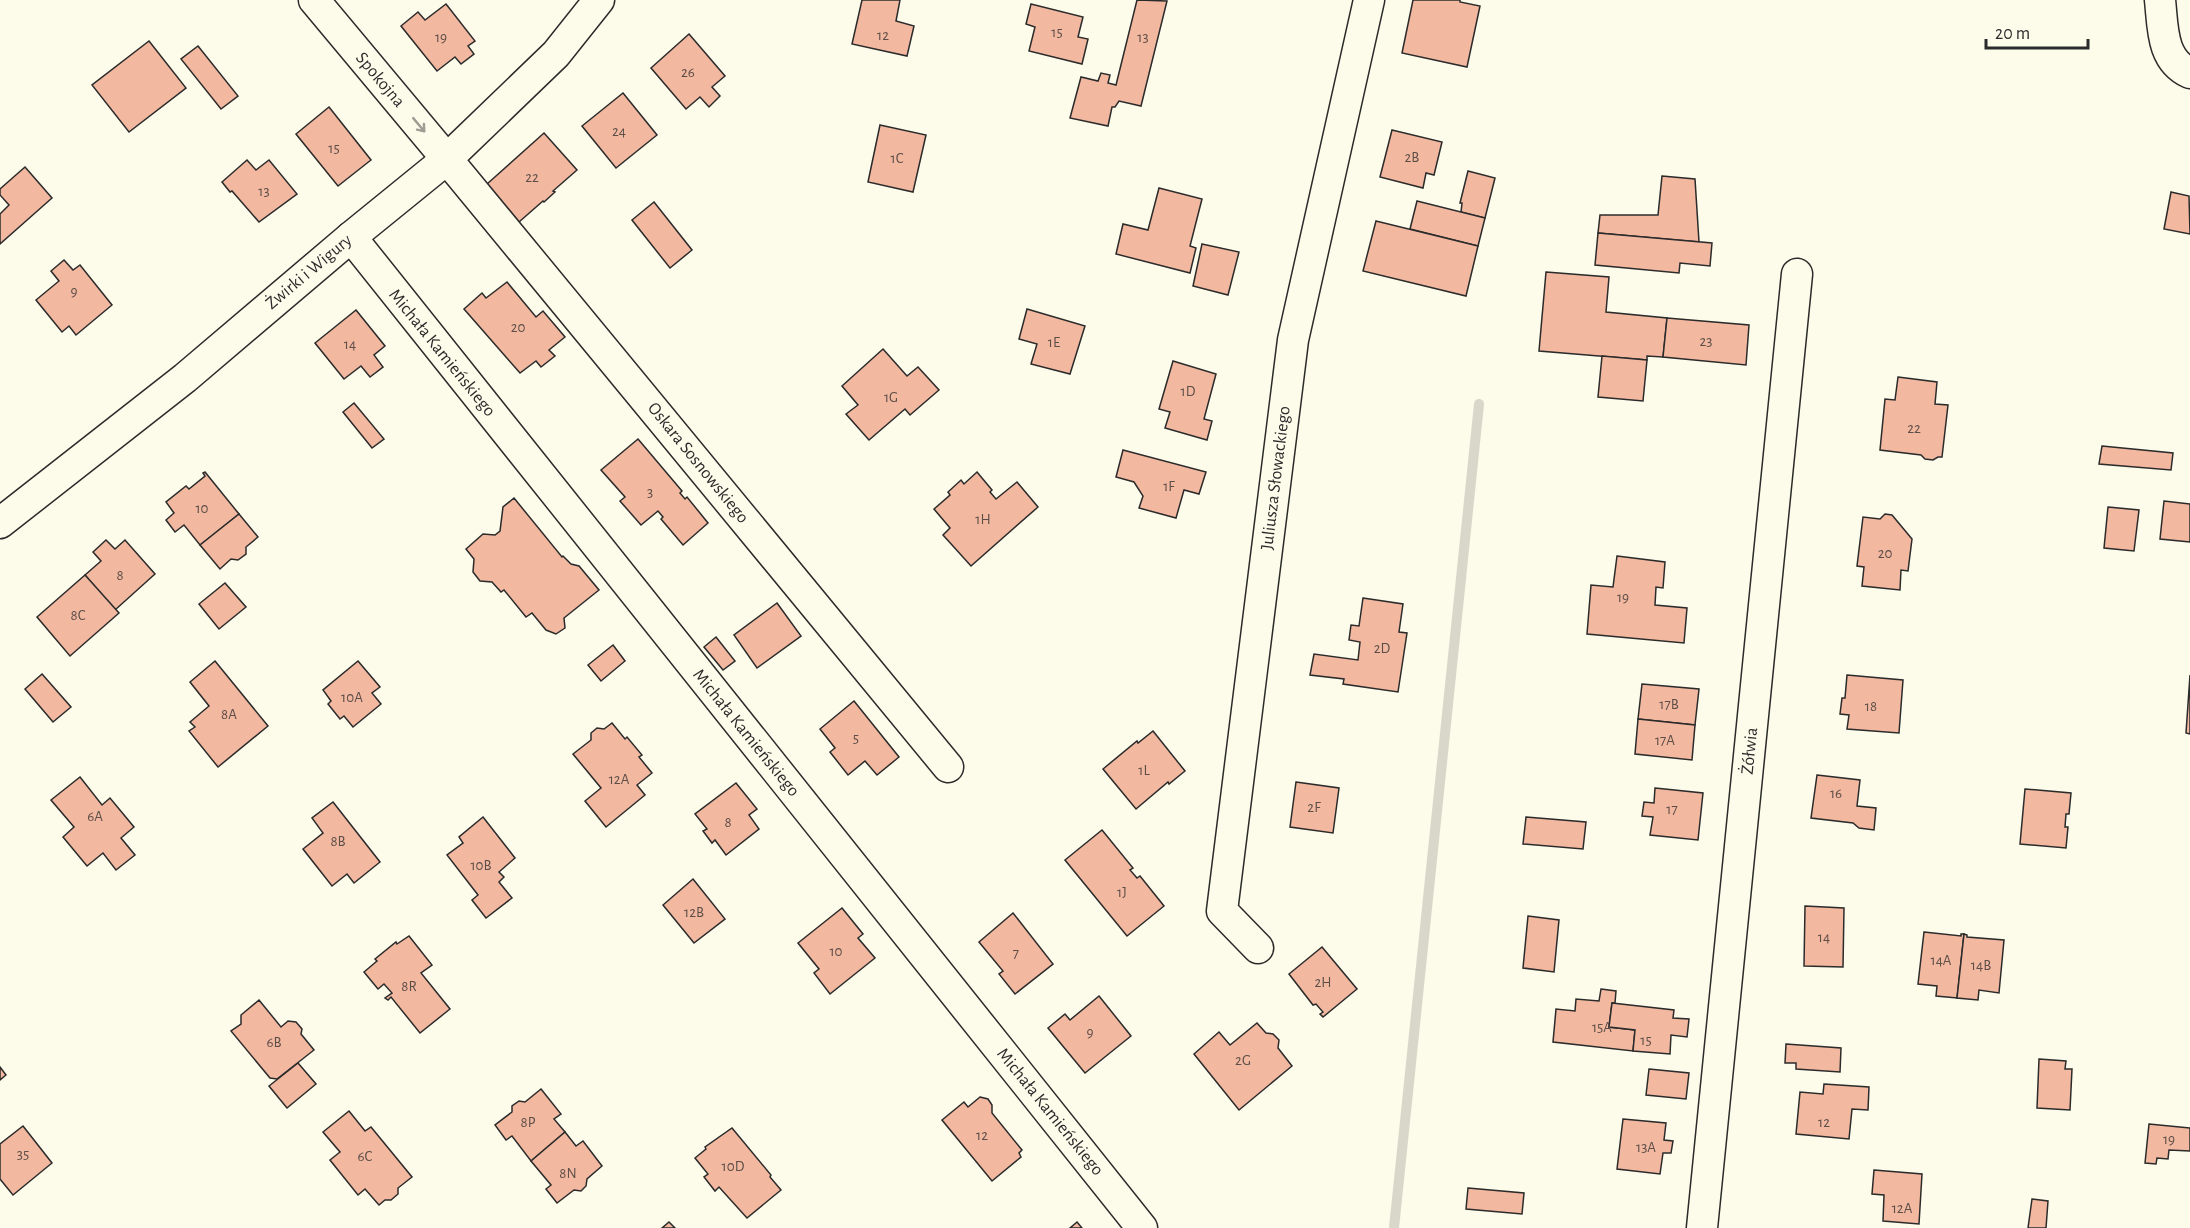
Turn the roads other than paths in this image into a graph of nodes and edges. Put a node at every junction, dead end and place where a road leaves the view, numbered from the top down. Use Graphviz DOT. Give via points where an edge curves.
graph roads {
  1 [pos="314,0"];
  2 [pos="599,0"];
  3 [pos="1369,0"];
  4 [pos="2160,0"];
  5 [pos="2190,73"];
  6 [pos="447,159"];
  7 [pos="351,237"];
  8 [pos="1797,273"];
  9 [pos="0,523"];
  10 [pos="948,767"];
  11 [pos="1258,948"];
  12 [pos="1142,1228"];
  13 [pos="1702,1228"];
  1 -- 6 [label="street, Spokojna, one-way"];
  2 -- 6 [label="street, Żwirki i Wigury" via="556,54"];
  3 -- 11 [label="street, Juliusza Słowackiego" via="1293,340 1222,911"];
  4 -- 5 [label="street" via="2169,56"];
  6 -- 7 [label="street, Żwirki i Wigury"];
  6 -- 10 [label="street, Oskara Sosnowskiego"];
  7 -- 9 [label="street, Żwirki i Wigury" via="185,378"];
  7 -- 12 [label="street, Michała Kamieńskiego"];
  8 -- 13 [label="street, Żółwia"];
}
